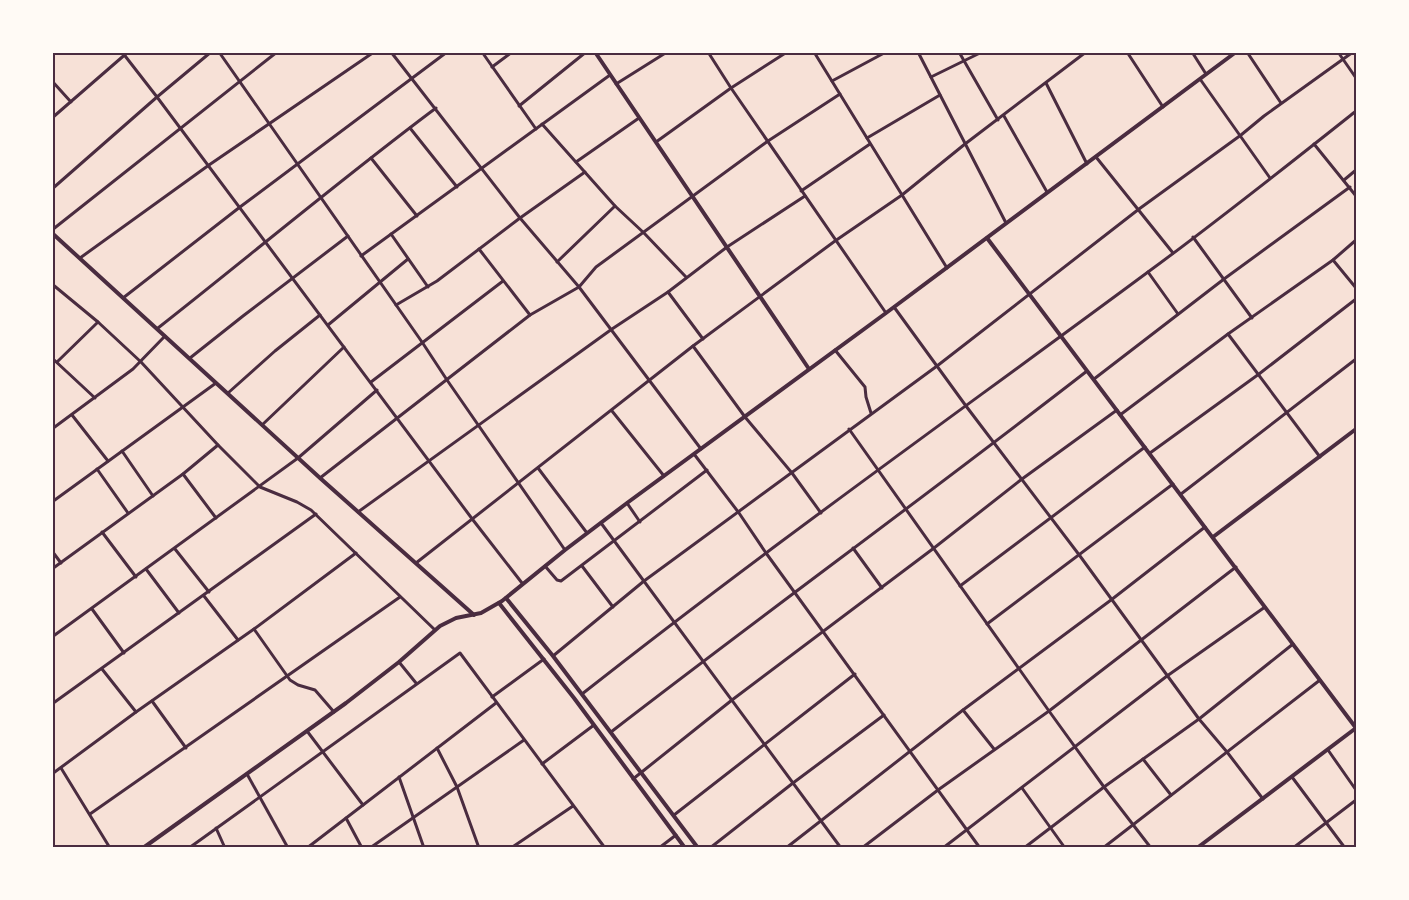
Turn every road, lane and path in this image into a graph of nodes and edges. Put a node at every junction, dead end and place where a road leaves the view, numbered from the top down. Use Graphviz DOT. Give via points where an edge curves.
graph roads {
  1 [pos="128,52"];
  2 [pos="211,52"];
  3 [pos="219,52"];
  4 [pos="277,52"];
  5 [pos="374,52"];
  6 [pos="391,52"];
  7 [pos="447,52"];
  8 [pos="482,52"];
  9 [pos="512,52"];
  10 [pos="586,52"];
  11 [pos="595,52"];
  12 [pos="667,52"];
  13 [pos="708,52"];
  14 [pos="787,52"];
  15 [pos="814,52"];
  16 [pos="886,52"];
  17 [pos="918,52"];
  18 [pos="959,52"];
  19 [pos="982,52"];
  20 [pos="1086,52"];
  21 [pos="1127,52"];
  22 [pos="1192,52"];
  23 [pos="1236,52"];
  24 [pos="1247,52"];
  25 [pos="1338,52"];
  26 [pos="1353,52"];
  27 [pos="123,54"];
  28 [pos="1343,60"];
  29 [pos="964,61"];
  30 [pos="492,67"];
  31 [pos="1206,74"];
  32 [pos="610,75"];
  33 [pos="931,78"];
  34 [pos="1356,78"];
  35 [pos="412,79"];
  36 [pos="1200,79"];
  37 [pos="52,81"];
  38 [pos="239,81"];
  39 [pos="832,81"];
  40 [pos="1046,83"];
  41 [pos="616,84"];
  42 [pos="730,88"];
  43 [pos="840,94"];
  44 [pos="940,96"];
  45 [pos="158,97"];
  46 [pos="71,102"];
  47 [pos="1281,103"];
  48 [pos="519,106"];
  49 [pos="1163,107"];
  50 [pos="436,108"];
  51 [pos="1356,111"];
  52 [pos="1004,116"];
  53 [pos="52,118"];
  54 [pos="639,118"];
  55 [pos="998,120"];
  56 [pos="270,124"];
  57 [pos="542,124"];
  58 [pos="181,128"];
  59 [pos="410,128"];
  60 [pos="536,129"];
  61 [pos="1241,135"];
  62 [pos="867,138"];
  63 [pos="768,141"];
  64 [pos="656,142"];
  65 [pos="870,144"];
  66 [pos="965,144"];
  67 [pos="1314,144"];
  68 [pos="1096,157"];
  69 [pos="371,158"];
  70 [pos="576,162"];
  71 [pos="298,164"];
  72 [pos="1087,164"];
  73 [pos="209,165"];
  74 [pos="482,169"];
  75 [pos="1356,170"];
  76 [pos="585,172"];
  77 [pos="1270,178"];
  78 [pos="1344,180"];
  79 [pos="457,187"];
  80 [pos="1350,187"];
  81 [pos="52,189"];
  82 [pos="801,191"];
  83 [pos="1047,192"];
  84 [pos="902,195"];
  85 [pos="805,196"];
  86 [pos="1356,196"];
  87 [pos="693,197"];
  88 [pos="322,198"];
  89 [pos="615,206"];
  90 [pos="240,207"];
  91 [pos="1139,210"];
  92 [pos="417,216"];
  93 [pos="520,218"];
  94 [pos="1006,223"];
  95 [pos="52,232"];
  96 [pos="644,233"];
  97 [pos="391,234"];
  98 [pos="348,236"];
  99 [pos="1194,237"];
  100 [pos="987,238"];
  101 [pos="1356,240"];
  102 [pos="835,241"];
  103 [pos="267,242"];
  104 [pos="727,247"];
  105 [pos="479,249"];
  106 [pos="1173,253"];
  107 [pos="362,256"];
  108 [pos="80,258"];
  109 [pos="408,259"];
  110 [pos="1333,260"];
  111 [pos="556,262"];
  112 [pos="947,268"];
  113 [pos="1148,272"];
  114 [pos="686,277"];
  115 [pos="293,278"];
  116 [pos="1224,279"];
  117 [pos="503,280"];
  118 [pos="380,281"];
  119 [pos="53,284"];
  120 [pos="428,287"];
  121 [pos="579,287"];
  122 [pos="1356,288"];
  123 [pos="668,292"];
  124 [pos="1030,295"];
  125 [pos="760,297"];
  126 [pos="123,298"];
  127 [pos="1356,300"];
  128 [pos="396,305"];
  129 [pos="894,307"];
  130 [pos="886,313"];
  131 [pos="1178,314"];
  132 [pos="320,315"];
  133 [pos="530,315"];
  134 [pos="1252,318"];
  135 [pos="98,322"];
  136 [pos="328,325"];
  137 [pos="158,328"];
  138 [pos="612,329"];
  139 [pos="1228,334"];
  140 [pos="1061,335"];
  141 [pos="165,336"];
  142 [pos="703,340"];
  143 [pos="422,342"];
  144 [pos="693,346"];
  145 [pos="344,348"];
  146 [pos="835,350"];
  147 [pos="52,358"];
  148 [pos="190,358"];
  149 [pos="1356,359"];
  150 [pos="57,362"];
  151 [pos="141,362"];
  152 [pos="937,366"];
  153 [pos="809,370"];
  154 [pos="1087,371"];
  155 [pos="1258,374"];
  156 [pos="1094,379"];
  157 [pos="447,380"];
  158 [pos="650,380"];
  159 [pos="371,382"];
  160 [pos="216,383"];
  161 [pos="377,390"];
  162 [pos="228,394"];
  163 [pos="95,398"];
  164 [pos="183,406"];
  165 [pos="966,406"];
  166 [pos="1117,410"];
  167 [pos="612,411"];
  168 [pos="1287,412"];
  169 [pos="871,414"];
  170 [pos="72,415"];
  171 [pos="1120,415"];
  172 [pos="745,416"];
  173 [pos="397,418"];
  174 [pos="262,425"];
  175 [pos="478,425"];
  176 [pos="52,429"];
  177 [pos="849,429"];
  178 [pos="1356,430"];
  179 [pos="994,443"];
  180 [pos="218,445"];
  181 [pos="1145,447"];
  182 [pos="702,448"];
  183 [pos="122,451"];
  184 [pos="1150,453"];
  185 [pos="694,454"];
  186 [pos="1320,457"];
  187 [pos="298,458"];
  188 [pos="429,460"];
  189 [pos="108,461"];
  190 [pos="538,468"];
  191 [pos="97,469"];
  192 [pos="707,470"];
  193 [pos="878,471"];
  194 [pos="792,473"];
  195 [pos="183,474"];
  196 [pos="664,476"];
  197 [pos="320,478"];
  198 [pos="1022,479"];
  199 [pos="518,484"];
  200 [pos="1173,484"];
  201 [pos="260,487"];
  202 [pos="1181,494"];
  203 [pos="152,496"];
  204 [pos="52,502"];
  205 [pos="627,504"];
  206 [pos="905,509"];
  207 [pos="358,512"];
  208 [pos="821,512"];
  209 [pos="128,513"];
  210 [pos="739,513"];
  211 [pos="316,514"];
  212 [pos="1051,517"];
  213 [pos="216,518"];
  214 [pos="473,520"];
  215 [pos="640,522"];
  216 [pos="601,523"];
  217 [pos="1205,526"];
  218 [pos="102,532"];
  219 [pos="588,533"];
  220 [pos="1213,537"];
  221 [pos="614,541"];
  222 [pos="175,548"];
  223 [pos="853,548"];
  224 [pos="934,548"];
  225 [pos="565,550"];
  226 [pos="52,551"];
  227 [pos="356,553"];
  228 [pos="766,553"];
  229 [pos="1080,556"];
  230 [pos="61,563"];
  231 [pos="416,563"];
  232 [pos="545,566"];
  233 [pos="582,566"];
  234 [pos="1236,567"];
  235 [pos="52,569"];
  236 [pos="146,569"];
  237 [pos="136,577"];
  238 [pos="644,582"];
  239 [pos="522,584"];
  240 [pos="960,586"];
  241 [pos="882,588"];
  242 [pos="795,591"];
  243 [pos="209,592"];
  244 [pos="204,596"];
  245 [pos="400,597"];
  246 [pos="506,598"];
  247 [pos="1111,600"];
  248 [pos="498,603"];
  249 [pos="613,607"];
  250 [pos="1265,607"];
  251 [pos="92,609"];
  252 [pos="180,614"];
  253 [pos="474,615"];
  254 [pos="674,622"];
  255 [pos="987,624"];
  256 [pos="254,629"];
  257 [pos="434,630"];
  258 [pos="824,632"];
  259 [pos="53,637"];
  260 [pos="238,640"];
  261 [pos="1141,641"];
  262 [pos="1293,644"];
  263 [pos="124,652"];
  264 [pos="553,656"];
  265 [pos="544,659"];
  266 [pos="703,661"];
  267 [pos="400,662"];
  268 [pos="1019,668"];
  269 [pos="102,669"];
  270 [pos="855,674"];
  271 [pos="1167,676"];
  272 [pos="288,677"];
  273 [pos="1320,680"];
  274 [pos="416,683"];
  275 [pos="582,694"];
  276 [pos="492,697"];
  277 [pos="732,700"];
  278 [pos="152,701"];
  279 [pos="496,703"];
  280 [pos="52,704"];
  281 [pos="963,710"];
  282 [pos="1048,711"];
  283 [pos="136,712"];
  284 [pos="334,712"];
  285 [pos="884,715"];
  286 [pos="1198,719"];
  287 [pos="594,725"];
  288 [pos="1356,728"];
  289 [pos="307,730"];
  290 [pos="611,732"];
  291 [pos="524,740"];
  292 [pos="764,743"];
  293 [pos="186,748"];
  294 [pos="437,748"];
  295 [pos="1075,748"];
  296 [pos="994,749"];
  297 [pos="1328,750"];
  298 [pos="322,751"];
  299 [pos="910,752"];
  300 [pos="1227,752"];
  301 [pos="1143,759"];
  302 [pos="542,764"];
  303 [pos="61,768"];
  304 [pos="642,772"];
  305 [pos="52,774"];
  306 [pos="247,774"];
  307 [pos="1292,777"];
  308 [pos="399,778"];
  309 [pos="633,779"];
  310 [pos="793,783"];
  311 [pos="457,787"];
  312 [pos="1104,787"];
  313 [pos="1022,788"];
  314 [pos="938,790"];
  315 [pos="1356,790"];
  316 [pos="260,796"];
  317 [pos="1171,796"];
  318 [pos="1263,798"];
  319 [pos="1356,800"];
  320 [pos="363,805"];
  321 [pos="573,806"];
  322 [pos="90,814"];
  323 [pos="674,814"];
  324 [pos="413,817"];
  325 [pos="346,818"];
  326 [pos="822,821"];
  327 [pos="1326,823"];
  328 [pos="1134,824"];
  329 [pos="216,828"];
  330 [pos="1050,828"];
  331 [pos="967,829"];
  332 [pos="676,836"];
  333 [pos="1108,843"];
  334 [pos="110,848"];
  335 [pos="143,848"];
  336 [pos="189,848"];
  337 [pos="225,848"];
  338 [pos="288,848"];
  339 [pos="307,848"];
  340 [pos="362,848"];
  341 [pos="370,848"];
  342 [pos="424,848"];
  343 [pos="479,848"];
  344 [pos="511,848"];
  345 [pos="605,848"];
  346 [pos="659,848"];
  347 [pos="685,848"];
  348 [pos="698,848"];
  349 [pos="710,848"];
  350 [pos="786,848"];
  351 [pos="841,848"];
  352 [pos="862,848"];
  353 [pos="943,848"];
  354 [pos="980,848"];
  355 [pos="1024,848"];
  356 [pos="1065,848"];
  357 [pos="1103,848"];
  358 [pos="1111,848"];
  359 [pos="1151,848"];
  360 [pos="1197,848"];
  361 [pos="1293,848"];
  362 [pos="1344,848"];
  1 -- 27 [label="street"];
  2 -- 45 [label="street"];
  3 -- 38 [label="street"];
  4 -- 38 [label="street"];
  5 -- 56 [label="street"];
  6 -- 35 [label="street"];
  7 -- 35 [label="street"];
  8 -- 30 [label="street"];
  9 -- 30 [label="street"];
  10 -- 48 [label="street"];
  11 -- 32 [label="street"];
  12 -- 41 [label="street"];
  13 -- 42 [label="street"];
  14 -- 42 [label="street"];
  15 -- 39 [label="street"];
  16 -- 39 [label="street"];
  17 -- 33 [label="street"];
  18 -- 29 [label="street"];
  19 -- 29 [label="street"];
  20 -- 40 [label="street"];
  21 -- 49 [label="street"];
  22 -- 31 [label="street"];
  23 -- 31 [label="street"];
  24 -- 47 [label="street"];
  25 -- 28 [label="street"];
  26 -- 28 [label="street"];
  27 -- 45 [label="street"];
  27 -- 46 [label="street"];
  28 -- 34 [label="street"];
  28 -- 47 [label="street"];
  29 -- 33 [label="street"];
  29 -- 55 [label="street"];
  30 -- 48 [label="street"];
  31 -- 36 [label="street"];
  32 -- 41 [label="street"];
  32 -- 57 [label="street"];
  33 -- 44 [label="street"];
  35 -- 50 [label="street"];
  35 -- 71 [label="street"];
  36 -- 49 [label="street"];
  36 -- 61 [label="street"];
  37 -- 46 [label="street"];
  38 -- 56 [label="street"];
  38 -- 58 [label="street"];
  39 -- 43 [label="street"];
  40 -- 52 [label="street"];
  40 -- 72 [label="street"];
  41 -- 54 [label="street"];
  42 -- 63 [label="street"];
  42 -- 64 [label="street"];
  43 -- 62 [label="street"];
  43 -- 63 [label="street"];
  44 -- 62 [label="street"];
  44 -- 66 [label="street"];
  45 -- 58 [label="street"];
  45 -- 81 [label="street"];
  46 -- 53 [label="street"];
  47 -- 61 [label="street"];
  48 -- 60 [label="street"];
  49 -- 68 [label="street"];
  50 -- 59 [label="street"];
  50 -- 74 [label="street"];
  51 -- 67 [label="street"];
  52 -- 55 [label="street"];
  52 -- 83 [label="street"];
  54 -- 64 [label="street"];
  54 -- 70 [label="street"];
  55 -- 66 [label="street"];
  56 -- 71 [label="street"];
  56 -- 73 [label="street"];
  57 -- 60 [label="street"];
  57 -- 70 [label="street"];
  58 -- 73 [label="street"];
  58 -- 95 [label="street"];
  59 -- 69 [label="street"];
  59 -- 79 [label="street"];
  60 -- 74 [label="street"];
  61 -- 77 [label="street"];
  61 -- 91 [label="street"];
  62 -- 65 [label="street"];
  63 -- 82 [label="street"];
  63 -- 87 [label="street"];
  64 -- 87 [label="street"];
  65 -- 82 [label="street"];
  65 -- 84 [label="street"];
  66 -- 84 [label="street"];
  66 -- 94 [label="street"];
  67 -- 77 [label="street"];
  67 -- 78 [label="street"];
  68 -- 72 [label="street"];
  68 -- 91 [label="street"];
  69 -- 88 [label="street"];
  69 -- 92 [label="street"];
  70 -- 76 [label="street"];
  71 -- 88 [label="street"];
  71 -- 90 [label="street"];
  72 -- 83 [label="street"];
  73 -- 90 [label="street"];
  73 -- 108 [label="street"];
  74 -- 79 [label="street"];
  74 -- 93 [label="street"];
  75 -- 78 [label="street"];
  76 -- 89 [label="street"];
  76 -- 93 [label="street"];
  77 -- 99 [label="street"];
  78 -- 80 [label="street"];
  79 -- 92 [label="street"];
  80 -- 86 [label="street"];
  80 -- 116 [label="street"];
  82 -- 85 [label="street"];
  83 -- 94 [label="street"];
  84 -- 102 [label="street"];
  84 -- 112 [label="street"];
  85 -- 102 [label="street"];
  85 -- 104 [label="street"];
  87 -- 96 [label="street"];
  87 -- 104 [label="street"];
  88 -- 98 [label="street"];
  88 -- 103 [label="street"];
  89 -- 96 [label="street"];
  89 -- 111 [label="street"];
  90 -- 103 [label="street"];
  90 -- 126 [label="street"];
  91 -- 106 [label="street"];
  91 -- 124 [label="street"];
  92 -- 97 [label="street"];
  93 -- 105 [label="street"];
  93 -- 111 [label="street"];
  94 -- 100 [label="street"];
  95 -- 108 [label="street"];
  96 -- 114 [label="street"];
  96 -- 121 [label="street" via="596,267"];
  97 -- 107 [label="street"];
  97 -- 109 [label="street"];
  98 -- 107 [label="street"];
  98 -- 115 [label="street"];
  99 -- 106 [label="street"];
  99 -- 116 [label="street"];
  100 -- 112 [label="street"];
  100 -- 124 [label="street"];
  101 -- 110 [label="street"];
  102 -- 125 [label="street"];
  102 -- 130 [label="street"];
  103 -- 115 [label="street"];
  103 -- 137 [label="street"];
  104 -- 114 [label="street"];
  104 -- 125 [label="street"];
  105 -- 117 [label="street"];
  105 -- 120 [label="street"];
  106 -- 113 [label="street"];
  107 -- 118 [label="street"];
  108 -- 126 [label="street"];
  109 -- 118 [label="street"];
  109 -- 120 [label="street"];
  110 -- 122 [label="street"];
  110 -- 134 [label="street"];
  111 -- 121 [label="street"];
  112 -- 129 [label="street"];
  113 -- 131 [label="street"];
  113 -- 140 [label="street"];
  114 -- 123 [label="street"];
  115 -- 132 [label="street"];
  115 -- 148 [label="street"];
  116 -- 131 [label="street"];
  116 -- 134 [label="street"];
  117 -- 133 [label="street"];
  117 -- 143 [label="street"];
  118 -- 128 [label="street"];
  118 -- 136 [label="street"];
  119 -- 135 [label="street"];
  120 -- 128 [label="street"];
  121 -- 133 [label="street"];
  121 -- 138 [label="street"];
  123 -- 138 [label="street"];
  123 -- 142 [label="street"];
  124 -- 140 [label="street"];
  124 -- 152 [label="street"];
  125 -- 142 [label="street"];
  125 -- 153 [label="street"];
  126 -- 137 [label="street"];
  127 -- 155 [label="street"];
  128 -- 143 [label="street"];
  129 -- 130 [label="street"];
  129 -- 152 [label="street"];
  130 -- 146 [label="street"];
  131 -- 156 [label="street"];
  132 -- 136 [label="street"];
  132 -- 162 [label="street"];
  133 -- 157 [label="street"];
  134 -- 139 [label="street"];
  135 -- 150 [label="street"];
  135 -- 151 [label="street"];
  136 -- 145 [label="street"];
  137 -- 141 [label="street"];
  138 -- 158 [label="street"];
  138 -- 175 [label="street"];
  139 -- 155 [label="street"];
  139 -- 171 [label="street"];
  140 -- 154 [label="street"];
  140 -- 165 [label="street"];
  141 -- 148 [label="street"];
  141 -- 151 [label="street"];
  142 -- 144 [label="street"];
  143 -- 157 [label="street"];
  143 -- 159 [label="street"];
  144 -- 158 [label="street"];
  144 -- 172 [label="street"];
  145 -- 159 [label="street"];
  145 -- 174 [label="street"];
  146 -- 153 [label="street"];
  146 -- 169 [label="street" via="865,387"];
  147 -- 150 [label="street"];
  148 -- 160 [label="street"];
  149 -- 168 [label="street"];
  150 -- 163 [label="street"];
  151 -- 163 [label="street"];
  151 -- 164 [label="street"];
  152 -- 165 [label="street"];
  152 -- 169 [label="street"];
  153 -- 172 [label="street"];
  154 -- 156 [label="street"];
  154 -- 179 [label="street"];
  155 -- 168 [label="street"];
  155 -- 184 [label="street"];
  156 -- 166 [label="street"];
  157 -- 173 [label="street"];
  157 -- 175 [label="street"];
  158 -- 167 [label="street"];
  158 -- 182 [label="street"];
  159 -- 161 [label="street"];
  160 -- 162 [label="street"];
  160 -- 164 [label="street"];
  161 -- 173 [label="street"];
  161 -- 187 [label="street"];
  162 -- 174 [label="street"];
  163 -- 170 [label="street"];
  164 -- 180 [label="street"];
  164 -- 183 [label="street"];
  165 -- 179 [label="street"];
  165 -- 193 [label="street"];
  166 -- 171 [label="street"];
  166 -- 198 [label="street"];
  167 -- 190 [label="street"];
  167 -- 196 [label="street"];
  168 -- 186 [label="street"];
  168 -- 202 [label="street"];
  169 -- 177 [label="street"];
  170 -- 176 [label="street"];
  170 -- 189 [label="street"];
  171 -- 181 [label="street"];
  172 -- 182 [label="street"];
  172 -- 194 [label="street"];
  173 -- 188 [label="street"];
  173 -- 197 [label="street"];
  174 -- 187 [label="street"];
  175 -- 188 [label="street"];
  175 -- 199 [label="street"];
  177 -- 193 [label="street"];
  177 -- 194 [label="street"];
  178 -- 186 [label="street"];
  179 -- 198 [label="street"];
  179 -- 206 [label="street"];
  180 -- 195 [label="street"];
  180 -- 201 [label="street"];
  181 -- 184 [label="street"];
  181 -- 212 [label="street"];
  182 -- 185 [label="street"];
  183 -- 189 [label="street"];
  183 -- 203 [label="street"];
  184 -- 200 [label="street"];
  185 -- 192 [label="street"];
  185 -- 196 [label="street"];
  186 -- 220 [label="street"];
  187 -- 197 [label="street"];
  187 -- 201 [label="street"];
  188 -- 207 [label="street"];
  188 -- 214 [label="street"];
  189 -- 191 [label="street"];
  190 -- 199 [label="street"];
  190 -- 219 [label="street"];
  191 -- 204 [label="street"];
  191 -- 209 [label="street"];
  192 -- 210 [label="street"];
  192 -- 215 [label="street"];
  193 -- 206 [label="street"];
  193 -- 208 [label="street"];
  194 -- 208 [label="street"];
  194 -- 210 [label="street"];
  195 -- 203 [label="street"];
  195 -- 213 [label="street"];
  196 -- 205 [label="street"];
  197 -- 207 [label="street"];
  198 -- 212 [label="street"];
  198 -- 224 [label="street"];
  199 -- 214 [label="street"];
  199 -- 225 [label="street"];
  200 -- 202 [label="street"];
  200 -- 229 [label="street"];
  201 -- 211 [label="street" via="297,502"];
  201 -- 213 [label="street"];
  202 -- 217 [label="street"];
  203 -- 209 [label="street"];
  205 -- 215 [label="street"];
  205 -- 216 [label="street"];
  206 -- 223 [label="street"];
  206 -- 224 [label="street"];
  207 -- 231 [label="street"];
  208 -- 228 [label="street"];
  209 -- 218 [label="street"];
  210 -- 228 [label="street"];
  210 -- 238 [label="street"];
  211 -- 227 [label="street"];
  211 -- 243 [label="street"];
  212 -- 229 [label="street"];
  212 -- 240 [label="street"];
  213 -- 222 [label="street"];
  214 -- 231 [label="street"];
  214 -- 239 [label="street"];
  215 -- 221 [label="street"];
  216 -- 219 [label="street"];
  216 -- 221 [label="street"];
  217 -- 220 [label="street"];
  217 -- 247 [label="street"];
  218 -- 230 [label="street"];
  218 -- 237 [label="street"];
  219 -- 225 [label="street"];
  220 -- 234 [label="street"];
  221 -- 233 [label="street"];
  221 -- 238 [label="street"];
  222 -- 236 [label="street"];
  222 -- 243 [label="street"];
  223 -- 241 [label="street"];
  223 -- 242 [label="street"];
  224 -- 240 [label="street"];
  224 -- 241 [label="street"];
  225 -- 232 [label="street"];
  226 -- 230 [label="street"];
  227 -- 245 [label="street"];
  227 -- 256 [label="street"];
  228 -- 242 [label="street"];
  228 -- 254 [label="street"];
  229 -- 247 [label="street"];
  229 -- 255 [label="street"];
  230 -- 235 [label="street"];
  231 -- 253 [label="street"];
  232 -- 233 [label="street" via="560,582"];
  232 -- 239 [label="street"];
  233 -- 249 [label="street"];
  234 -- 250 [label="street"];
  234 -- 261 [label="street"];
  236 -- 237 [label="street"];
  236 -- 252 [label="street"];
  237 -- 251 [label="street"];
  238 -- 249 [label="street"];
  238 -- 254 [label="street"];
  239 -- 246 [label="street"];
  240 -- 255 [label="street"];
  241 -- 258 [label="street"];
  242 -- 258 [label="street"];
  242 -- 266 [label="street"];
  243 -- 244 [label="street"];
  244 -- 252 [label="street"];
  244 -- 260 [label="street"];
  245 -- 257 [label="street"];
  245 -- 272 [label="street"];
  246 -- 248 [label="street"];
  246 -- 264 [label="street"];
  247 -- 261 [label="street"];
  247 -- 268 [label="street"];
  248 -- 253 [label="street"];
  248 -- 265 [label="street"];
  249 -- 264 [label="street"];
  250 -- 262 [label="street"];
  250 -- 271 [label="street"];
  251 -- 259 [label="street"];
  251 -- 263 [label="street"];
  252 -- 263 [label="street"];
  253 -- 257 [label="street" via="453,619"];
  254 -- 266 [label="street"];
  254 -- 275 [label="street"];
  255 -- 268 [label="street"];
  256 -- 260 [label="street"];
  256 -- 272 [label="street"];
  257 -- 267 [label="street"];
  258 -- 270 [label="street"];
  258 -- 277 [label="street"];
  260 -- 278 [label="street"];
  261 -- 271 [label="street"];
  261 -- 282 [label="street"];
  262 -- 273 [label="street"];
  262 -- 286 [label="street"];
  263 -- 269 [label="street"];
  264 -- 275 [label="street"];
  265 -- 276 [label="street"];
  265 -- 287 [label="street"];
  266 -- 277 [label="street"];
  266 -- 290 [label="street"];
  267 -- 274 [label="street"];
  267 -- 284 [label="street"];
  268 -- 281 [label="street"];
  268 -- 282 [label="street"];
  269 -- 280 [label="street"];
  269 -- 283 [label="street"];
  270 -- 285 [label="street"];
  270 -- 292 [label="street"];
  271 -- 286 [label="street"];
  271 -- 295 [label="street"];
  272 -- 284 [label="street" via="294,683 315,690"];
  272 -- 293 [label="street"];
  273 -- 288 [label="street"];
  273 -- 300 [label="street"];
  274 -- 276 [label="street" via="460,653"];
  274 -- 298 [label="street"];
  275 -- 290 [label="street"];
  276 -- 279 [label="street"];
  277 -- 292 [label="street"];
  277 -- 304 [label="street"];
  278 -- 283 [label="street"];
  278 -- 293 [label="street"];
  279 -- 291 [label="street"];
  279 -- 294 [label="street"];
  281 -- 296 [label="street"];
  281 -- 299 [label="street"];
  282 -- 295 [label="street"];
  282 -- 296 [label="street"];
  283 -- 303 [label="street"];
  284 -- 289 [label="street"];
  285 -- 299 [label="street"];
  285 -- 310 [label="street"];
  286 -- 300 [label="street"];
  286 -- 301 [label="street"];
  287 -- 302 [label="street"];
  287 -- 309 [label="street"];
  288 -- 297 [label="street"];
  289 -- 298 [label="street"];
  289 -- 306 [label="street"];
  290 -- 304 [label="street"];
  291 -- 302 [label="street"];
  291 -- 311 [label="street"];
  292 -- 310 [label="street"];
  292 -- 323 [label="street"];
  293 -- 322 [label="street"];
  294 -- 308 [label="street"];
  294 -- 311 [label="street"];
  295 -- 312 [label="street"];
  295 -- 313 [label="street"];
  296 -- 314 [label="street"];
  297 -- 307 [label="street"];
  297 -- 315 [label="street"];
  298 -- 316 [label="street"];
  298 -- 320 [label="street"];
  299 -- 314 [label="street"];
  299 -- 326 [label="street"];
  300 -- 317 [label="street"];
  300 -- 318 [label="street"];
  301 -- 312 [label="street"];
  301 -- 317 [label="street"];
  302 -- 321 [label="street"];
  303 -- 305 [label="street"];
  303 -- 322 [label="street"];
  304 -- 309 [label="street"];
  304 -- 323 [label="street"];
  306 -- 316 [label="street"];
  306 -- 335 [label="street"];
  307 -- 318 [label="street"];
  307 -- 327 [label="street"];
  308 -- 320 [label="street"];
  308 -- 324 [label="street"];
  309 -- 332 [label="street"];
  310 -- 326 [label="street"];
  310 -- 349 [label="street"];
  311 -- 324 [label="street"];
  311 -- 343 [label="street"];
  312 -- 328 [label="street"];
  312 -- 330 [label="street"];
  313 -- 330 [label="street"];
  313 -- 331 [label="street"];
  314 -- 331 [label="street"];
  314 -- 352 [label="street"];
  316 -- 329 [label="street"];
  316 -- 338 [label="street"];
  317 -- 328 [label="street"];
  318 -- 360 [label="street"];
  319 -- 327 [label="street"];
  320 -- 325 [label="street"];
  321 -- 344 [label="street"];
  321 -- 345 [label="street"];
  322 -- 334 [label="street"];
  323 -- 348 [label="street"];
  324 -- 341 [label="street"];
  324 -- 342 [label="street"];
  325 -- 339 [label="street"];
  325 -- 340 [label="street"];
  326 -- 350 [label="street"];
  326 -- 351 [label="street"];
  327 -- 361 [label="street"];
  327 -- 362 [label="street"];
  328 -- 333 [label="street"];
  328 -- 359 [label="street"];
  329 -- 336 [label="street"];
  329 -- 337 [label="street"];
  330 -- 355 [label="street"];
  330 -- 356 [label="street"];
  331 -- 353 [label="street"];
  331 -- 354 [label="street"];
  332 -- 346 [label="street"];
  332 -- 347 [label="street"];
  333 -- 357 [label="street"];
  333 -- 358 [label="street"];
}
